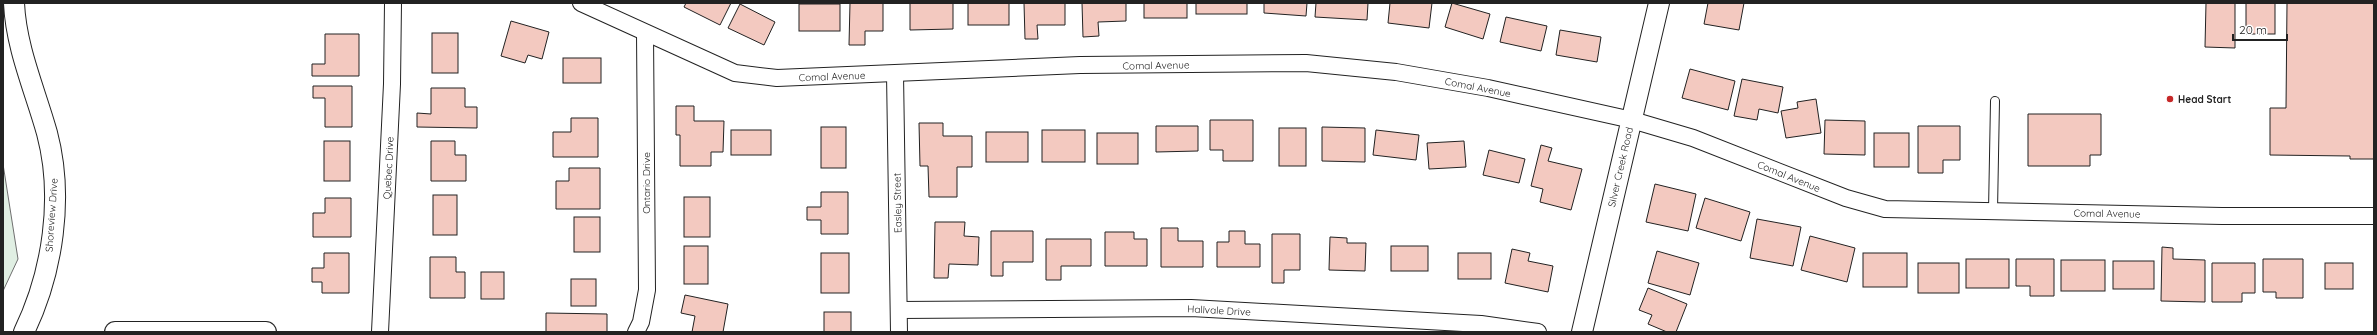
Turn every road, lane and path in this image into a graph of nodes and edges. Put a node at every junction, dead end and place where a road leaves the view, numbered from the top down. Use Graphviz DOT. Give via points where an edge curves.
graph roads {
  1 [pos="14,3"];
  2 [pos="393,3"];
  3 [pos="581,3"];
  4 [pos="1659,3"];
  5 [pos="645,33"];
  6 [pos="895,74"];
  7 [pos="1994,101"];
  8 [pos="1632,120"];
  9 [pos="1993,211"];
  10 [pos="2374,216"];
  11 [pos="899,310"];
  12 [pos="24,332"];
  13 [pos="115,332"];
  14 [pos="150,332"];
  15 [pos="266,332"];
  16 [pos="380,332"];
  17 [pos="636,332"];
  18 [pos="899,332"];
  19 [pos="1538,332"];
  20 [pos="1582,332"];
  1 -- 12 [label="street, Shoreview Drive" via="19,40 47,134 56,182 51,244 36,308"];
  2 -- 16 [label="street, Quebec Drive" via="392,84"];
  3 -- 5 [label="street, Comal Avenue"];
  4 -- 8 [label="street, Silver Creek Road"];
  5 -- 6 [label="street, Comal Avenue" via="735,72 777,78"];
  5 -- 17 [label="street, Ontario Drive" via="647,290 642,322"];
  6 -- 8 [label="street, Comal Avenue" via="1080,65 1306,63 1396,72 1488,88"];
  6 -- 11 [label="street, Easley Street"];
  7 -- 9 [label="lane"];
  8 -- 9 [label="street, Comal Avenue" via="1693,138 1846,198 1885,209"];
  8 -- 20 [label="street, Silver Creek Road"];
  9 -- 10 [label="street, Comal Avenue" via="2214,216"];
  11 -- 18 [label="street, Easley Street"];
  11 -- 19 [label="street, Hallvale Drive" via="1191,308 1481,324"];
  13 -- 14 [label="street"];
  14 -- 15 [label="street"];
}
